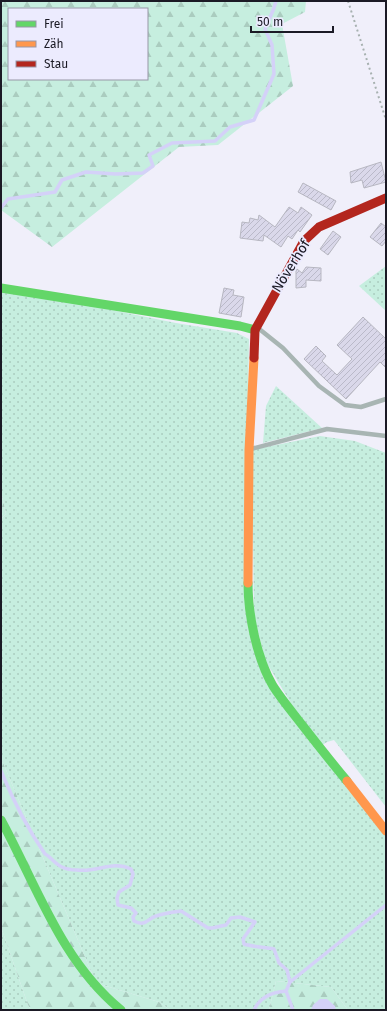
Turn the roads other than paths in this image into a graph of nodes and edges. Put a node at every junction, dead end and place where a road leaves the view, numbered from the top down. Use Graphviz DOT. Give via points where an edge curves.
graph roads {
  1 [pos="386,198"];
  2 [pos="1,288"];
  3 [pos="256,329"];
  4 [pos="386,399"];
  5 [pos="386,436"];
  6 [pos="249,450"];
  7 [pos="1,820"];
  8 [pos="386,831"];
  9 [pos="121,1010"];
  1 -- 3 [label="street, Növerhof" via="319,227 304,241"];
  2 -- 3 [label="street"];
  3 -- 4 [label="lane" via="283,348 319,386 345,404 361,407"];
  3 -- 6 [label="street"];
  5 -- 6 [label="lane" via="327,429"];
  6 -- 8 [label="street" via="248,586 250,611 262,663 273,686 291,711"];
  7 -- 9 [label="street" via="77,966 108,1001"];
}
